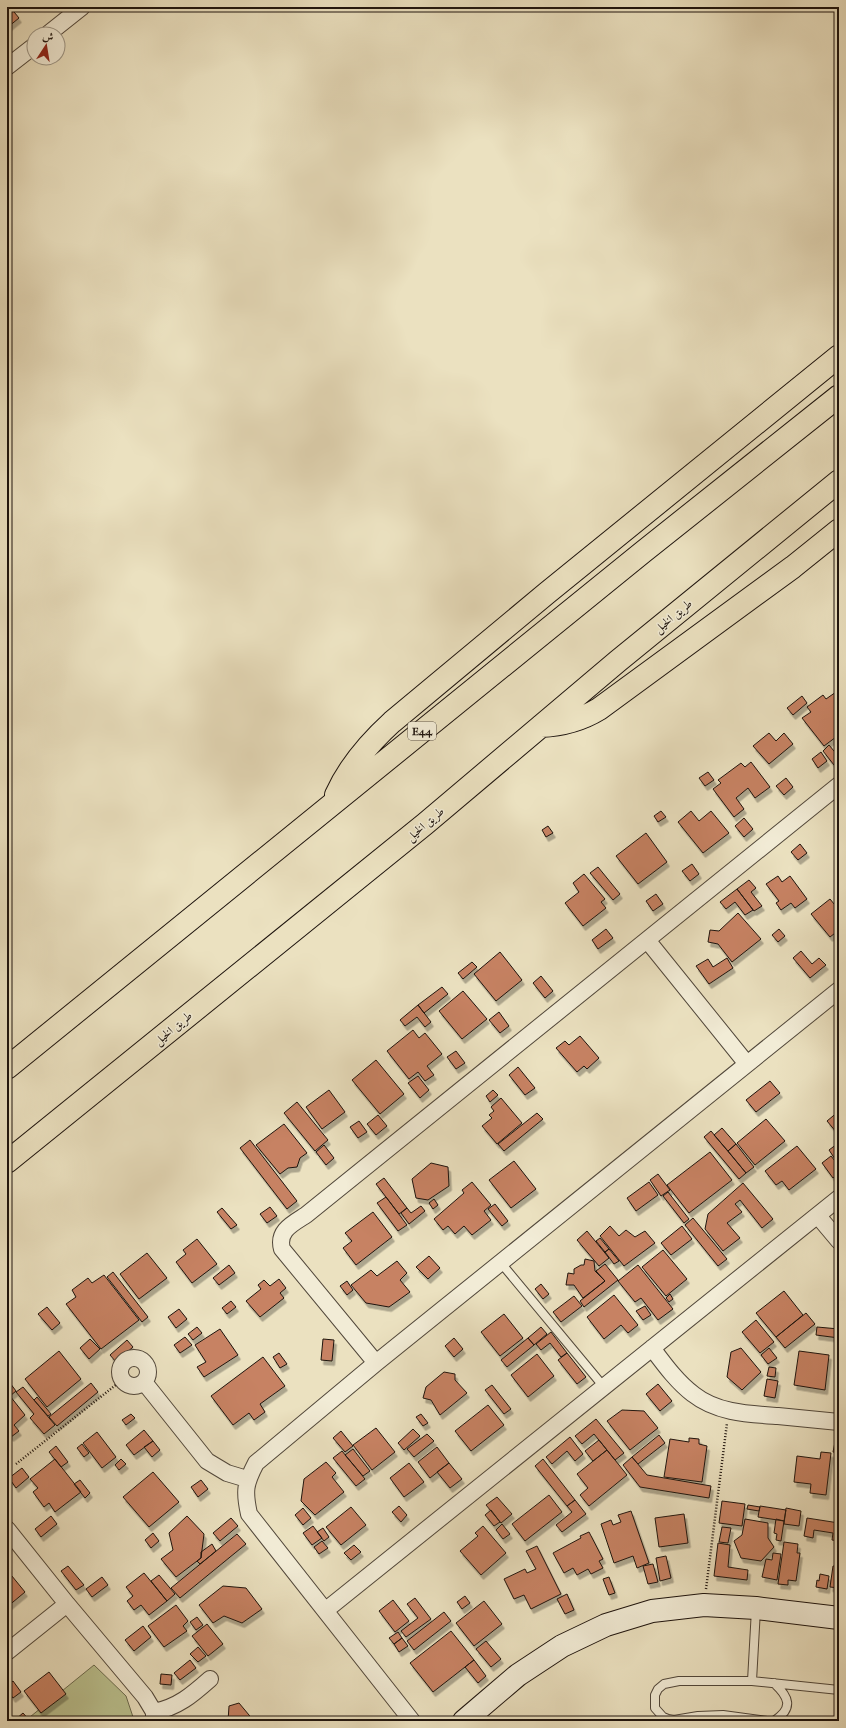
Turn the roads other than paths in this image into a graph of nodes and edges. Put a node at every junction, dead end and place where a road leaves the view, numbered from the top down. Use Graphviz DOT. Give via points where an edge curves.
graph roads {
  1 [pos="82,7"];
  2 [pos="58,26"];
  3 [pos="26,52"];
  4 [pos="7,67"];
  5 [pos="839,356"];
  6 [pos="839,396"];
  7 [pos="839,481"];
  8 [pos="839,530"];
  9 [pos="541,726"];
  10 [pos="839,784"];
  11 [pos="331,804"];
  12 [pos="647,940"];
  13 [pos="839,990"];
  14 [pos="747,1064"];
  15 [pos="7,1068"];
  16 [pos="7,1162"];
  17 [pos="839,1198"];
  18 [pos="818,1216"];
  19 [pos="839,1241"];
  20 [pos="500,1263"];
  21 [pos="652,1348"];
  22 [pos="376,1363"];
  23 [pos="144,1382"];
  24 [pos="604,1387"];
  25 [pos="839,1422"];
  26 [pos="247,1479"];
  27 [pos="7,1529"];
  28 [pos="66,1604"];
  29 [pos="756,1608"];
  30 [pos="326,1610"];
  31 [pos="839,1618"];
  32 [pos="7,1652"];
  33 [pos="210,1679"];
  34 [pos="752,1681"];
  35 [pos="774,1683"];
  36 [pos="839,1690"];
  37 [pos="154,1716"];
  38 [pos="412,1721"];
  39 [pos="464,1721"];
  40 [pos="767,1721"];
  41 [pos="774,1721"];
  1 -- 2 [label="street"];
  3 -- 4 [label="street"];
  5 -- 11 [label="highway" via="379,733 357,759"];
  6 -- 11 [label="highway, E44"];
  7 -- 9 [label="highway, طريق الخيل"];
  8 -- 9 [label="highway" via="793,567 604,705 577,720"];
  9 -- 16 [label="highway, طريق الخيل" via="425,824"];
  10 -- 12 [label="street"];
  11 -- 15 [label="highway, E44"];
  12 -- 14 [label="street"];
  12 -- 22 [label="street" via="306,1215 285,1229 281,1235 282,1249"];
  13 -- 14 [label="street"];
  14 -- 20 [label="street"];
  17 -- 18 [label="street"];
  18 -- 19 [label="street"];
  18 -- 21 [label="street"];
  20 -- 22 [label="street"];
  20 -- 24 [label="lane"];
  21 -- 24 [label="street"];
  21 -- 25 [label="street" via="692,1394 710,1405 728,1411"];
  22 -- 26 [label="street" via="256,1463"];
  23 -- 23 [label="street" via="135,1386 126,1384 120,1371 124,1362 128,1359 137,1359 145,1364 147,1368"];
  23 -- 26 [label="street" via="207,1461 227,1473"];
  24 -- 30 [label="street"];
  26 -- 30 [label="street" via="245,1497 249,1514"];
  27 -- 28 [label="street"];
  28 -- 32 [label="street"];
  28 -- 37 [label="street" via="145,1697"];
  29 -- 31 [label="street"];
  29 -- 34 [label="lane"];
  29 -- 39 [label="street" via="704,1605 652,1612 599,1628 562,1646 518,1675"];
  30 -- 38 [label="street"];
  33 -- 37 [label="street" via="183,1702"];
  34 -- 35 [label="lane"];
  34 -- 40 [label="lane" via="671,1682 658,1689 654,1702 658,1713 668,1719 723,1715"];
  35 -- 36 [label="lane"];
  35 -- 41 [label="lane" via="786,1696 787,1704 785,1712"];
}
